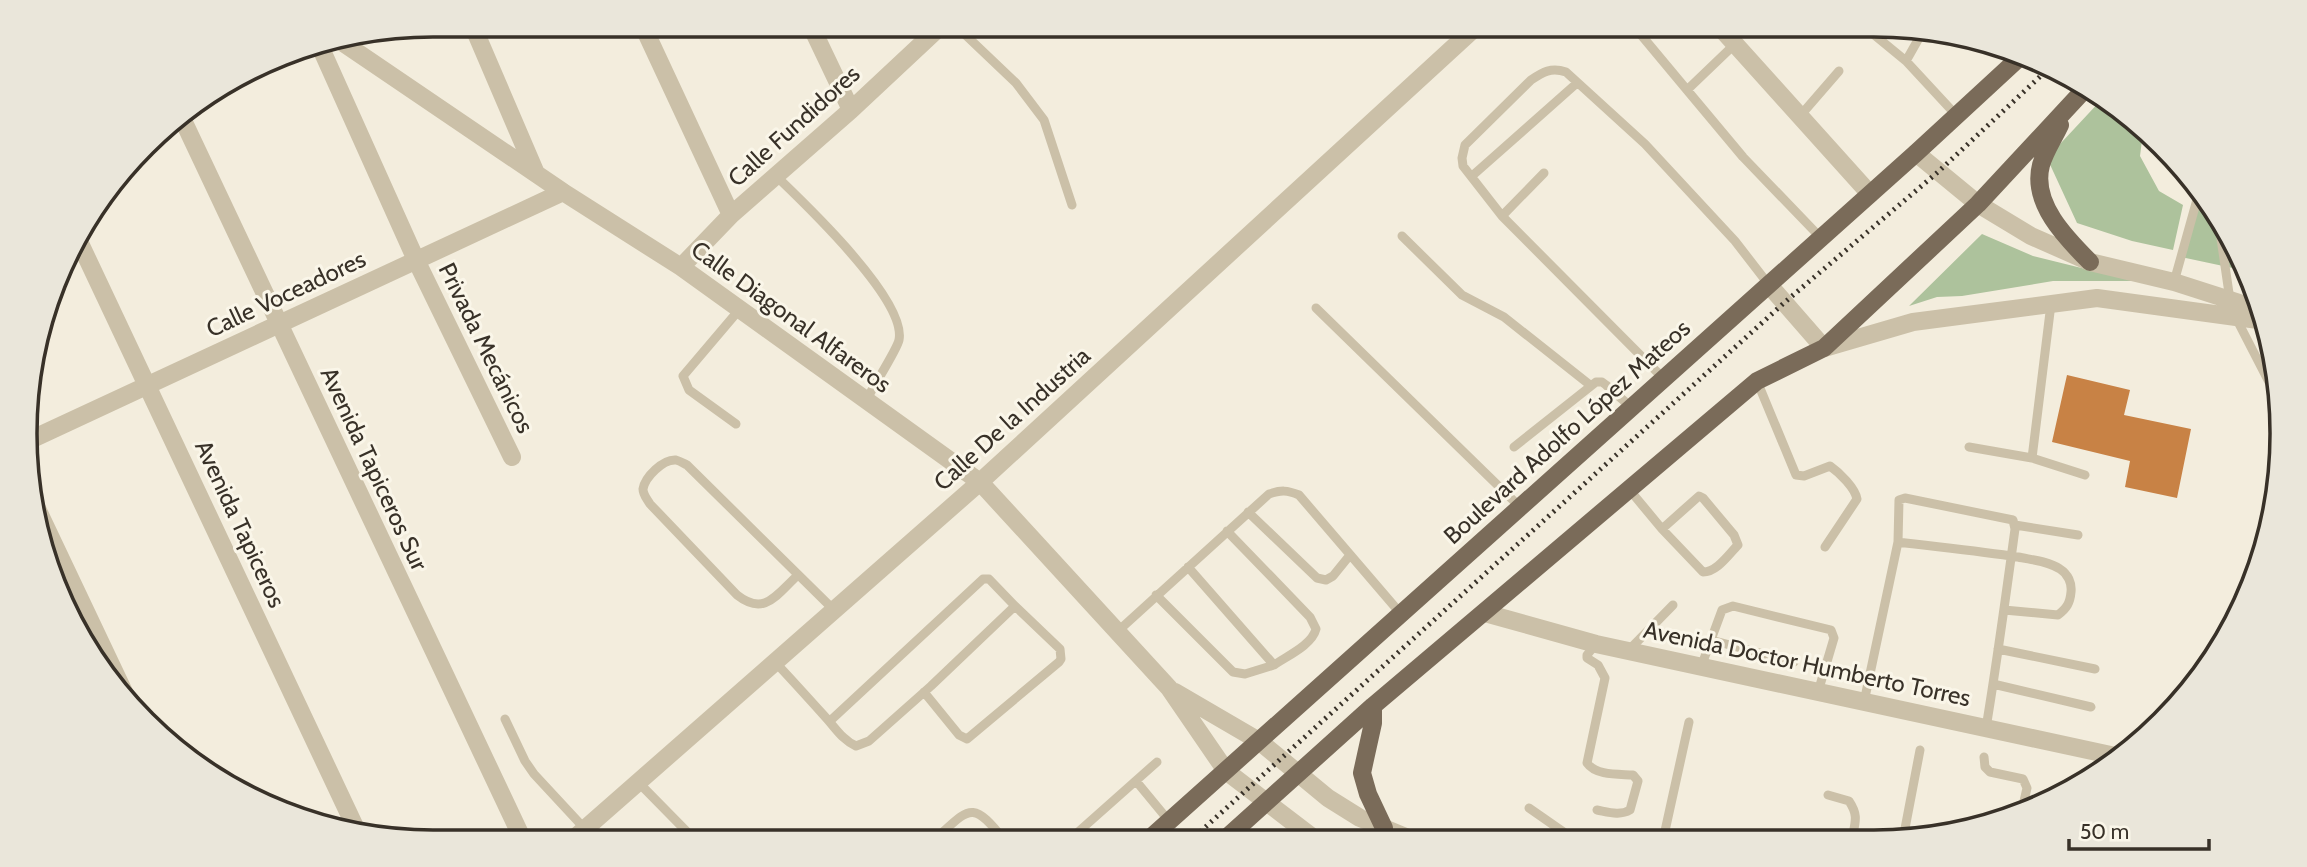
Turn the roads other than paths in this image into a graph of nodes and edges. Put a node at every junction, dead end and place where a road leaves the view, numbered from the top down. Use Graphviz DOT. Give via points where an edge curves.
graph roads {
  1 [pos="478,37"];
  2 [pos="648,37"];
  3 [pos="816,37"];
  4 [pos="929,37"];
  5 [pos="968,37"];
  6 [pos="1465,37"];
  7 [pos="1643,37"];
  8 [pos="1728,37"];
  9 [pos="1877,37"];
  10 [pos="1918,39"];
  11 [pos="1734,44"];
  12 [pos="348,46"];
  13 [pos="323,53"];
  14 [pos="1906,61"];
  15 [pos="2014,63"];
  16 [pos="1839,71"];
  17 [pos="1577,83"];
  18 [pos="1687,90"];
  19 [pos="2080,95"];
  20 [pos="851,110"];
  21 [pos="2067,110"];
  22 [pos="1956,115"];
  23 [pos="1800,116"];
  24 [pos="185,125"];
  25 [pos="1916,153"];
  26 [pos="535,171"];
  27 [pos="1544,173"];
  28 [pos="776,176"];
  29 [pos="1472,176"];
  30 [pos="563,192"];
  31 [pos="1870,194"];
  32 [pos="1978,204"];
  33 [pos="2196,204"];
  34 [pos="1072,205"];
  35 [pos="731,215"];
  36 [pos="1502,216"];
  37 [pos="1402,236"];
  38 [pos="1821,238"];
  39 [pos="2223,246"];
  40 [pos="82,250"];
  41 [pos="416,260"];
  42 [pos="2090,262"];
  43 [pos="681,267"];
  44 [pos="2174,282"];
  45 [pos="1769,285"];
  46 [pos="2051,304"];
  47 [pos="1316,308"];
  48 [pos="2233,308"];
  49 [pos="2250,308"];
  50 [pos="739,310"];
  51 [pos="2253,317"];
  52 [pos="279,324"];
  53 [pos="1824,348"];
  54 [pos="2266,376"];
  55 [pos="1664,379"];
  56 [pos="1757,381"];
  57 [pos="1590,385"];
  58 [pos="147,386"];
  59 [pos="866,401"];
  60 [pos="1631,407"];
  61 [pos="736,424"];
  62 [pos="37,437"];
  63 [pos="1514,447"];
  64 [pos="1969,447"];
  65 [pos="512,457"];
  66 [pos="2032,458"];
  67 [pos="2085,475"];
  68 [pos="980,482"];
  69 [pos="1629,488"];
  70 [pos="1520,508"];
  71 [pos="1248,512"];
  72 [pos="2015,525"];
  73 [pos="1662,529"];
  74 [pos="1227,531"];
  75 [pos="2078,534"];
  76 [pos="50,536"];
  77 [pos="1898,542"];
  78 [pos="1825,548"];
  79 [pos="1350,555"];
  80 [pos="2011,556"];
  81 [pos="1188,567"];
  82 [pos="799,575"];
  83 [pos="1156,595"];
  84 [pos="1673,604"];
  85 [pos="1015,606"];
  86 [pos="834,610"];
  87 [pos="2004,610"];
  88 [pos="1485,613"];
  89 [pos="1401,614"];
  90 [pos="1117,632"];
  91 [pos="1711,640"];
  92 [pos="1596,645"];
  93 [pos="1998,649"];
  94 [pos="1628,651"];
  95 [pos="110,662"];
  96 [pos="775,662"];
  97 [pos="1794,662"];
  98 [pos="1274,665"];
  99 [pos="1701,667"];
  100 [pos="2095,669"];
  101 [pos="1993,684"];
  102 [pos="1169,688"];
  103 [pos="924,692"];
  104 [pos="1818,692"];
  105 [pos="1864,702"];
  106 [pos="1373,706"];
  107 [pos="2091,707"];
  108 [pos="505,719"];
  109 [pos="830,721"];
  110 [pos="1689,722"];
  111 [pos="1986,728"];
  112 [pos="1259,741"];
  113 [pos="1920,750"];
  114 [pos="2106,754"];
  115 [pos="1984,757"];
  116 [pos="1157,762"];
  117 [pos="1226,771"];
  118 [pos="1300,774"];
  119 [pos="1136,781"];
  120 [pos="638,782"];
  121 [pos="1828,795"];
  122 [pos="2024,800"];
  123 [pos="1265,803"];
  124 [pos="1529,808"];
  125 [pos="1598,810"];
  126 [pos="1169,821"];
  127 [pos="353,822"];
  128 [pos="1384,828"];
  129 [pos="585,829"];
  130 [pos="1905,829"];
  131 [pos="518,830"];
  132 [pos="685,830"];
  133 [pos="945,830"];
  134 [pos="996,830"];
  135 [pos="1080,830"];
  136 [pos="1159,830"];
  137 [pos="1235,830"];
  138 [pos="1301,830"];
  139 [pos="1389,830"];
  140 [pos="1560,830"];
  141 [pos="1666,830"];
  142 [pos="1854,830"];
  1 -- 26 [label="street"];
  2 -- 35 [label="street"];
  3 -- 20 [label="street"];
  4 -- 20 [label="street, Calle Fundidores"];
  5 -- 34 [label="lane" via="1016,83 1044,120"];
  6 -- 68 [label="street, Calle De la Industria"];
  7 -- 18 [label="lane"];
  8 -- 11 [label="street"];
  9 -- 14 [label="lane"];
  10 -- 14 [label="lane"];
  11 -- 18 [label="lane"];
  11 -- 23 [label="street"];
  12 -- 26 [label="street, Calle Diagonal Alfareros"];
  13 -- 41 [label="street, Privada Mecánicos"];
  14 -- 22 [label="lane"];
  15 -- 22 [label="main road, Boulevard Adolfo López Mateos"];
  16 -- 23 [label="lane"];
  17 -- 29 [label="lane"];
  17 -- 29 [label="lane" via="1554,68 1531,80 1465,145 1462,158"];
  17 -- 45 [label="lane" via="1646,144"];
  18 -- 38 [label="lane"];
  19 -- 21 [label="main road"];
  20 -- 28 [label="street, Calle Fundidores"];
  21 -- 32 [label="main road"];
  21 -- 42 [label="main road" via="2041,165 2040,182 2051,217"];
  22 -- 25 [label="main road, Boulevard Adolfo López Mateos"];
  23 -- 31 [label="street"];
  24 -- 52 [label="street, Avenida Tapiceros Sur"];
  25 -- 31 [label="main road, Boulevard Adolfo López Mateos"];
  25 -- 32 [label="street"];
  26 -- 30 [label="street, Calle Diagonal Alfareros"];
  27 -- 36 [label="lane"];
  28 -- 35 [label="street, Calle Fundidores"];
  28 -- 59 [label="lane" via="841,240 888,302 898,323 899,340"];
  29 -- 36 [label="lane"];
  30 -- 41 [label="street, Calle Voceadores"];
  30 -- 43 [label="street, Calle Diagonal Alfareros"];
  31 -- 38 [label="main road, Boulevard Adolfo López Mateos"];
  32 -- 42 [label="street" via="2031,236"];
  32 -- 53 [label="main road"];
  33 -- 44 [label="lane"];
  35 -- 43 [label="street, Calle Fundidores"];
  36 -- 55 [label="lane"];
  37 -- 57 [label="lane" via="1462,295 1504,317"];
  38 -- 45 [label="main road, Boulevard Adolfo López Mateos"];
  39 -- 48 [label="lane"];
  40 -- 58 [label="street, Avenida Tapiceros"];
  41 -- 52 [label="street, Calle Voceadores"];
  41 -- 65 [label="street, Privada Mecánicos"];
  42 -- 44 [label="street"];
  43 -- 50 [label="street, Calle Diagonal Alfareros"];
  44 -- 48 [label="street"];
  45 -- 53 [label="street"];
  45 -- 55 [label="main road, Boulevard Adolfo López Mateos"];
  46 -- 48 [label="street" via="2097,298"];
  46 -- 53 [label="street" via="1913,323"];
  46 -- 66 [label="lane"];
  47 -- 70 [label="lane"];
  48 -- 49 [label="street"];
  48 -- 51 [label="street"];
  48 -- 54 [label="lane"];
  50 -- 59 [label="street, Calle Diagonal Alfareros"];
  50 -- 61 [label="lane" via="683,376 689,390"];
  52 -- 58 [label="street, Calle Voceadores"];
  52 -- 131 [label="street, Avenida Tapiceros Sur"];
  53 -- 56 [label="main road"];
  55 -- 60 [label="main road, Boulevard Adolfo López Mateos"];
  56 -- 69 [label="main road"];
  56 -- 78 [label="lane" via="1796,475 1830,466 1857,494"];
  57 -- 60 [label="lane" via="1602,382"];
  57 -- 63 [label="lane"];
  58 -- 62 [label="street, Calle Voceadores"];
  58 -- 127 [label="street, Avenida Tapiceros"];
  59 -- 68 [label="street, Calle Diagonal Alfareros"];
  60 -- 70 [label="main road, Boulevard Adolfo López Mateos"];
  64 -- 66 [label="lane"];
  66 -- 67 [label="lane"];
  68 -- 86 [label="street, Calle De la Industria"];
  68 -- 90 [label="street, Calle Diagonal Alfareros"];
  69 -- 73 [label="lane"];
  69 -- 88 [label="main road"];
  70 -- 89 [label="main road, Boulevard Adolfo López Mateos"];
  71 -- 74 [label="lane"];
  71 -- 79 [label="lane" via="1279,490 1299,495"];
  71 -- 79 [label="lane" via="1317,578 1332,576"];
  72 -- 75 [label="lane"];
  72 -- 77 [label="lane" via="2013,520 1901,499"];
  72 -- 80 [label="lane"];
  73 -- 73 [label="lane" via="1703,572 1710,572 1738,545 1699,496"];
  74 -- 81 [label="lane"];
  74 -- 98 [label="lane" via="1310,617 1316,629 1304,645"];
  76 -- 95 [label="street"];
  77 -- 80 [label="lane"];
  77 -- 105 [label="lane"];
  79 -- 89 [label="lane"];
  80 -- 87 [label="lane"];
  80 -- 87 [label="lane" via="2061,570 2071,587 2070,598 2058,615"];
  81 -- 83 [label="lane"];
  81 -- 98 [label="lane"];
  82 -- 82 [label="lane" via="687,465 666,462 643,486 650,504 747,603 767,603"];
  82 -- 86 [label="lane"];
  83 -- 90 [label="lane"];
  83 -- 98 [label="lane" via="1233,672 1245,674"];
  84 -- 94 [label="lane"];
  85 -- 103 [label="lane"];
  85 -- 103 [label="lane" via="1060,649 1059,662 967,739"];
  85 -- 109 [label="lane" via="989,579 983,579"];
  86 -- 96 [label="street, Calle De la Industria"];
  87 -- 93 [label="lane"];
  88 -- 92 [label="street, Avenida Doctor Humberto Torres"];
  88 -- 106 [label="main road"];
  89 -- 112 [label="main road, Boulevard Adolfo López Mateos"];
  90 -- 102 [label="street, Calle Diagonal Alfareros"];
  91 -- 97 [label="lane"];
  91 -- 99 [label="lane"];
  91 -- 104 [label="lane" via="1722,610 1733,606 1831,630 1834,638"];
  92 -- 94 [label="street, Avenida Doctor Humberto Torres"];
  92 -- 125 [label="lane" via="1587,658 1601,668 1605,681 1587,763 1598,771 1633,775 1638,781 1630,810 1618,814"];
  93 -- 100 [label="lane"];
  93 -- 101 [label="lane"];
  94 -- 99 [label="street, Avenida Doctor Humberto Torres"];
  96 -- 109 [label="lane"];
  96 -- 120 [label="street, Calle De la Industria"];
  99 -- 104 [label="street, Avenida Doctor Humberto Torres"];
  101 -- 107 [label="lane"];
  101 -- 111 [label="lane"];
  102 -- 112 [label="street, Calle Diagonal Alfareros"];
  102 -- 117 [label="street, Calle Diagonal Alfareros"];
  103 -- 109 [label="lane" via="856,747"];
  104 -- 105 [label="street, Avenida Doctor Humberto Torres"];
  105 -- 111 [label="street, Avenida Doctor Humberto Torres"];
  106 -- 118 [label="main road"];
  106 -- 128 [label="main road" via="1362,774"];
  108 -- 129 [label="lane" via="534,774"];
  110 -- 141 [label="lane"];
  111 -- 114 [label="street, Avenida Doctor Humberto Torres"];
  112 -- 117 [label="main road, Boulevard Adolfo López Mateos"];
  112 -- 118 [label="street, Calle Diagonal Alfareros"];
  113 -- 130 [label="lane"];
  115 -- 122 [label="lane" via="1990,772 2023,779"];
  116 -- 119 [label="lane"];
  117 -- 123 [label="street, Calle Diagonal Alfareros"];
  117 -- 126 [label="main road, Boulevard Adolfo López Mateos"];
  118 -- 123 [label="main road"];
  118 -- 128 [label="street, Calle Diagonal Alfareros" via="1328,798"];
  119 -- 126 [label="lane"];
  119 -- 135 [label="lane"];
  120 -- 129 [label="street, Calle De la Industria"];
  120 -- 132 [label="lane"];
  121 -- 142 [label="lane" via="1849,801 1857,816"];
  123 -- 137 [label="main road"];
  123 -- 138 [label="street, Calle Diagonal Alfareros"];
  124 -- 140 [label="lane"];
  126 -- 136 [label="main road, Boulevard Adolfo López Mateos"];
  128 -- 139 [label="street, Calle Diagonal Alfareros"];
  133 -- 134 [label="lane" via="973,812 982,814"];
}
